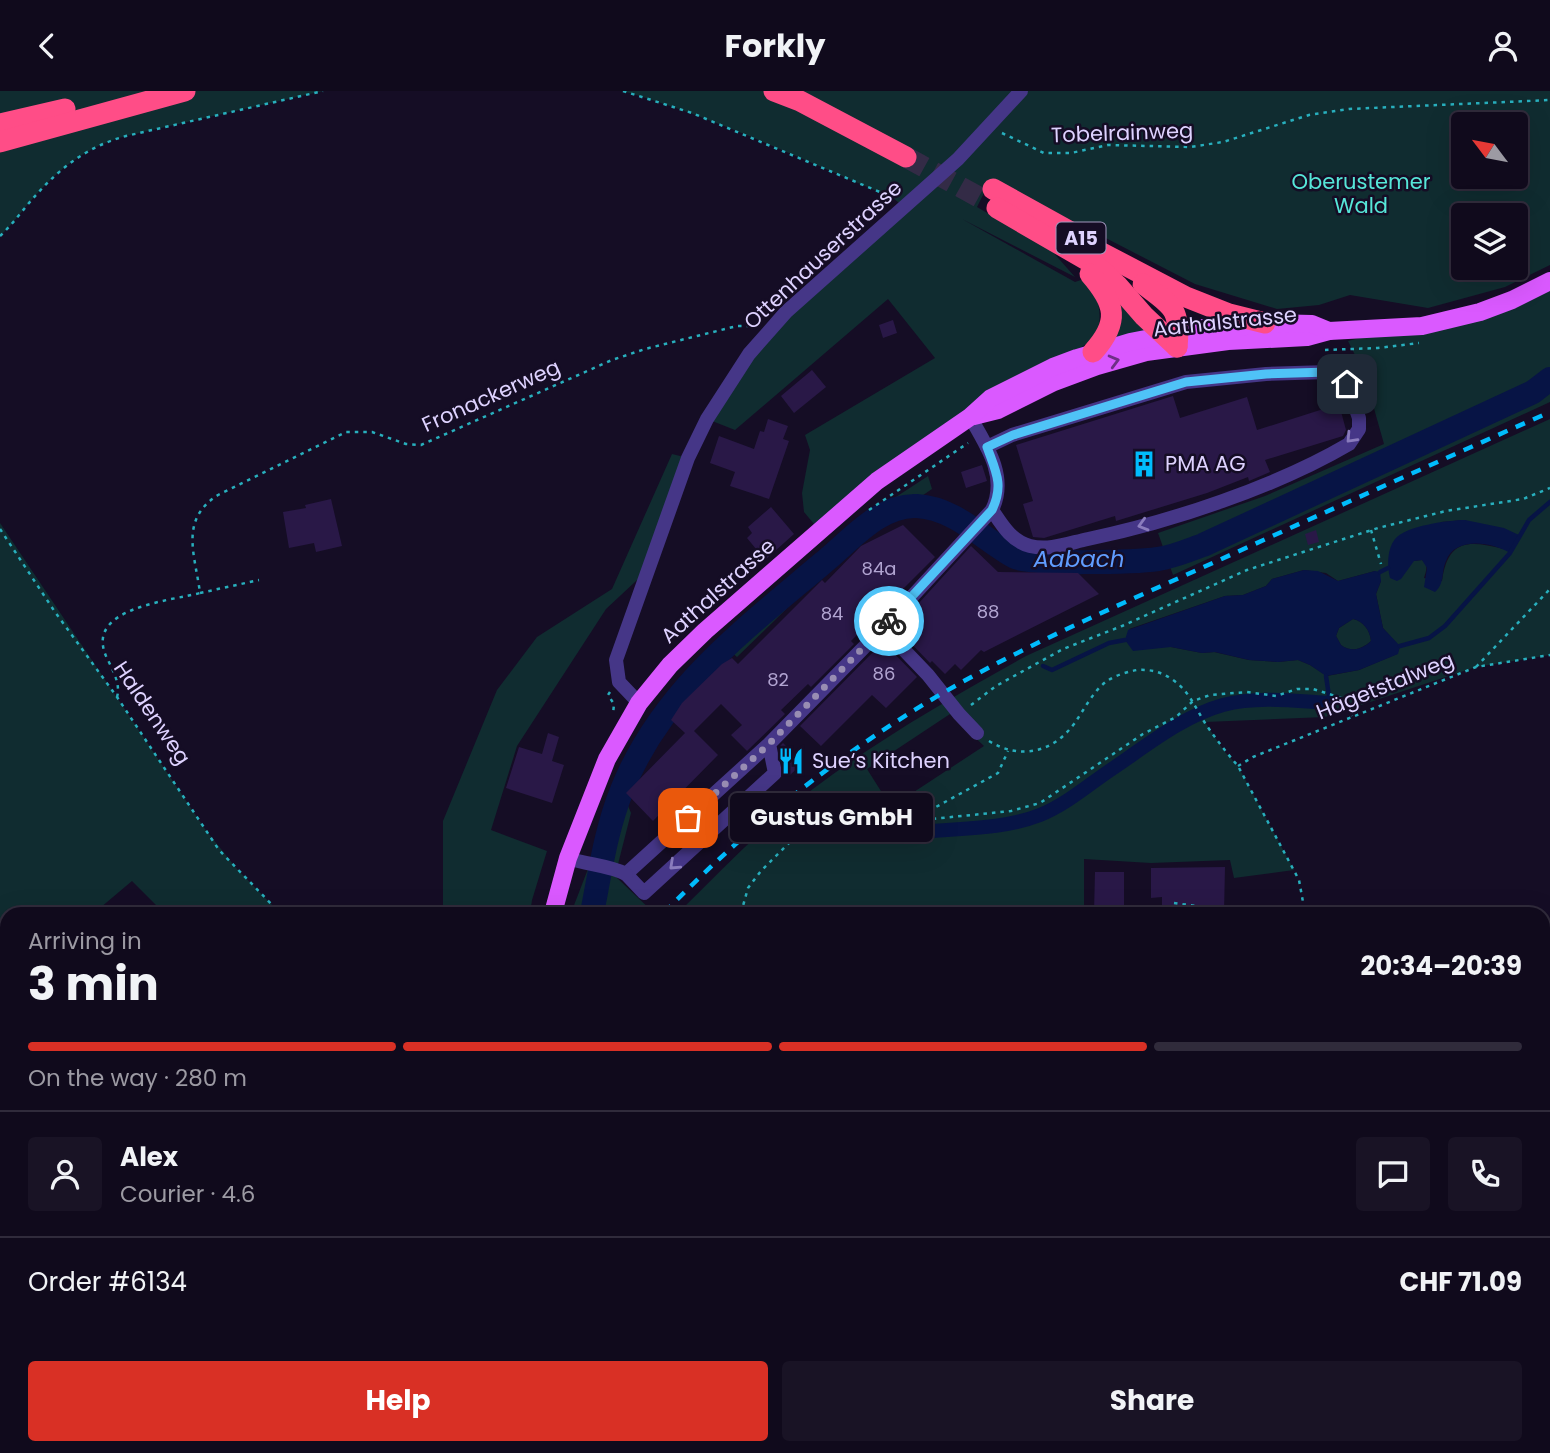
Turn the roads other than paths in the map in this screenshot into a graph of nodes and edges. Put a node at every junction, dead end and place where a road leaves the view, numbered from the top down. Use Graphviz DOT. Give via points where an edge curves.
graph roads {
  1 [pos="145,91"];
  2 [pos="186,91"];
  3 [pos="774,91"];
  4 [pos="800,91"];
  5 [pos="1021,91"];
  6 [pos="0,124"];
  7 [pos="0,142"];
  8 [pos="1044,235"];
  9 [pos="1100,252"];
  10 [pos="1550,281"];
  11 [pos="1265,323"];
  12 [pos="1329,331"];
  13 [pos="1172,338"];
  14 [pos="1093,352"];
  15 [pos="970,417"];
  16 [pos="987,447"];
  17 [pos="989,515"];
  18 [pos="883,628"];
  19 [pos="639,703"];
  20 [pos="977,733"];
  21 [pos="769,744"];
  22 [pos="568,858"];
  23 [pos="620,871"];
  24 [pos="555,907"];
  1 -- 6 [label="highway"];
  2 -- 7 [label="highway"];
  3 -- 4 [label="highway" via="912,155"];
  5 -- 19 [label="street, Ottenhauserstrasse" via="990,127 802,298 768,332 727,385 688,458 616,660 619,682"];
  8 -- 9 [label="highway, A15" via="989,195 1076,235"];
  8 -- 13 [label="highway" via="1101,270"];
  8 -- 14 [label="highway" via="1085,268 1110,303 1110,327"];
  9 -- 11 [label="highway, A15" via="1211,308"];
  9 -- 13 [label="highway, A15" via="1174,310 1178,319"];
  10 -- 12 [label="main road, Aathalstrasse" via="1512,300 1449,321"];
  11 -- 12 [label="main road, Aathalstrasse" via="1312,324"];
  11 -- 13 [label="main road, Aathalstrasse"];
  12 -- 13 [label="main road, Aathalstrasse" via="1307,337"];
  13 -- 14 [label="main road, Aathalstrasse"];
  15 -- 13 [label="main road, Aathalstrasse, one-way" via="998,410 1054,382"];
  14 -- 15 [label="main road, Aathalstrasse" via="991,398"];
  15 -- 16 [label="street"];
  15 -- 19 [label="main road, Aathalstrasse" via="877,481 819,530 705,631"];
  16 -- 17 [label="street" via="999,489"];
  16 -- 17 [label="street, one-way" via="1169,386 1266,374 1328,372 1339,376 1351,393 1360,424 1349,444 1265,484 1097,538 1033,547 1018,541"];
  17 -- 18 [label="street"];
  18 -- 20 [label="street"];
  18 -- 21 [label="street"];
  19 -- 22 [label="main road, Aathalstrasse" via="607,759"];
  21 -- 23 [label="street"];
  21 -- 23 [label="street, one-way" via="775,773 645,893"];
  22 -- 23 [label="street"];
  22 -- 24 [label="main road, Aathalstrasse"];
}
